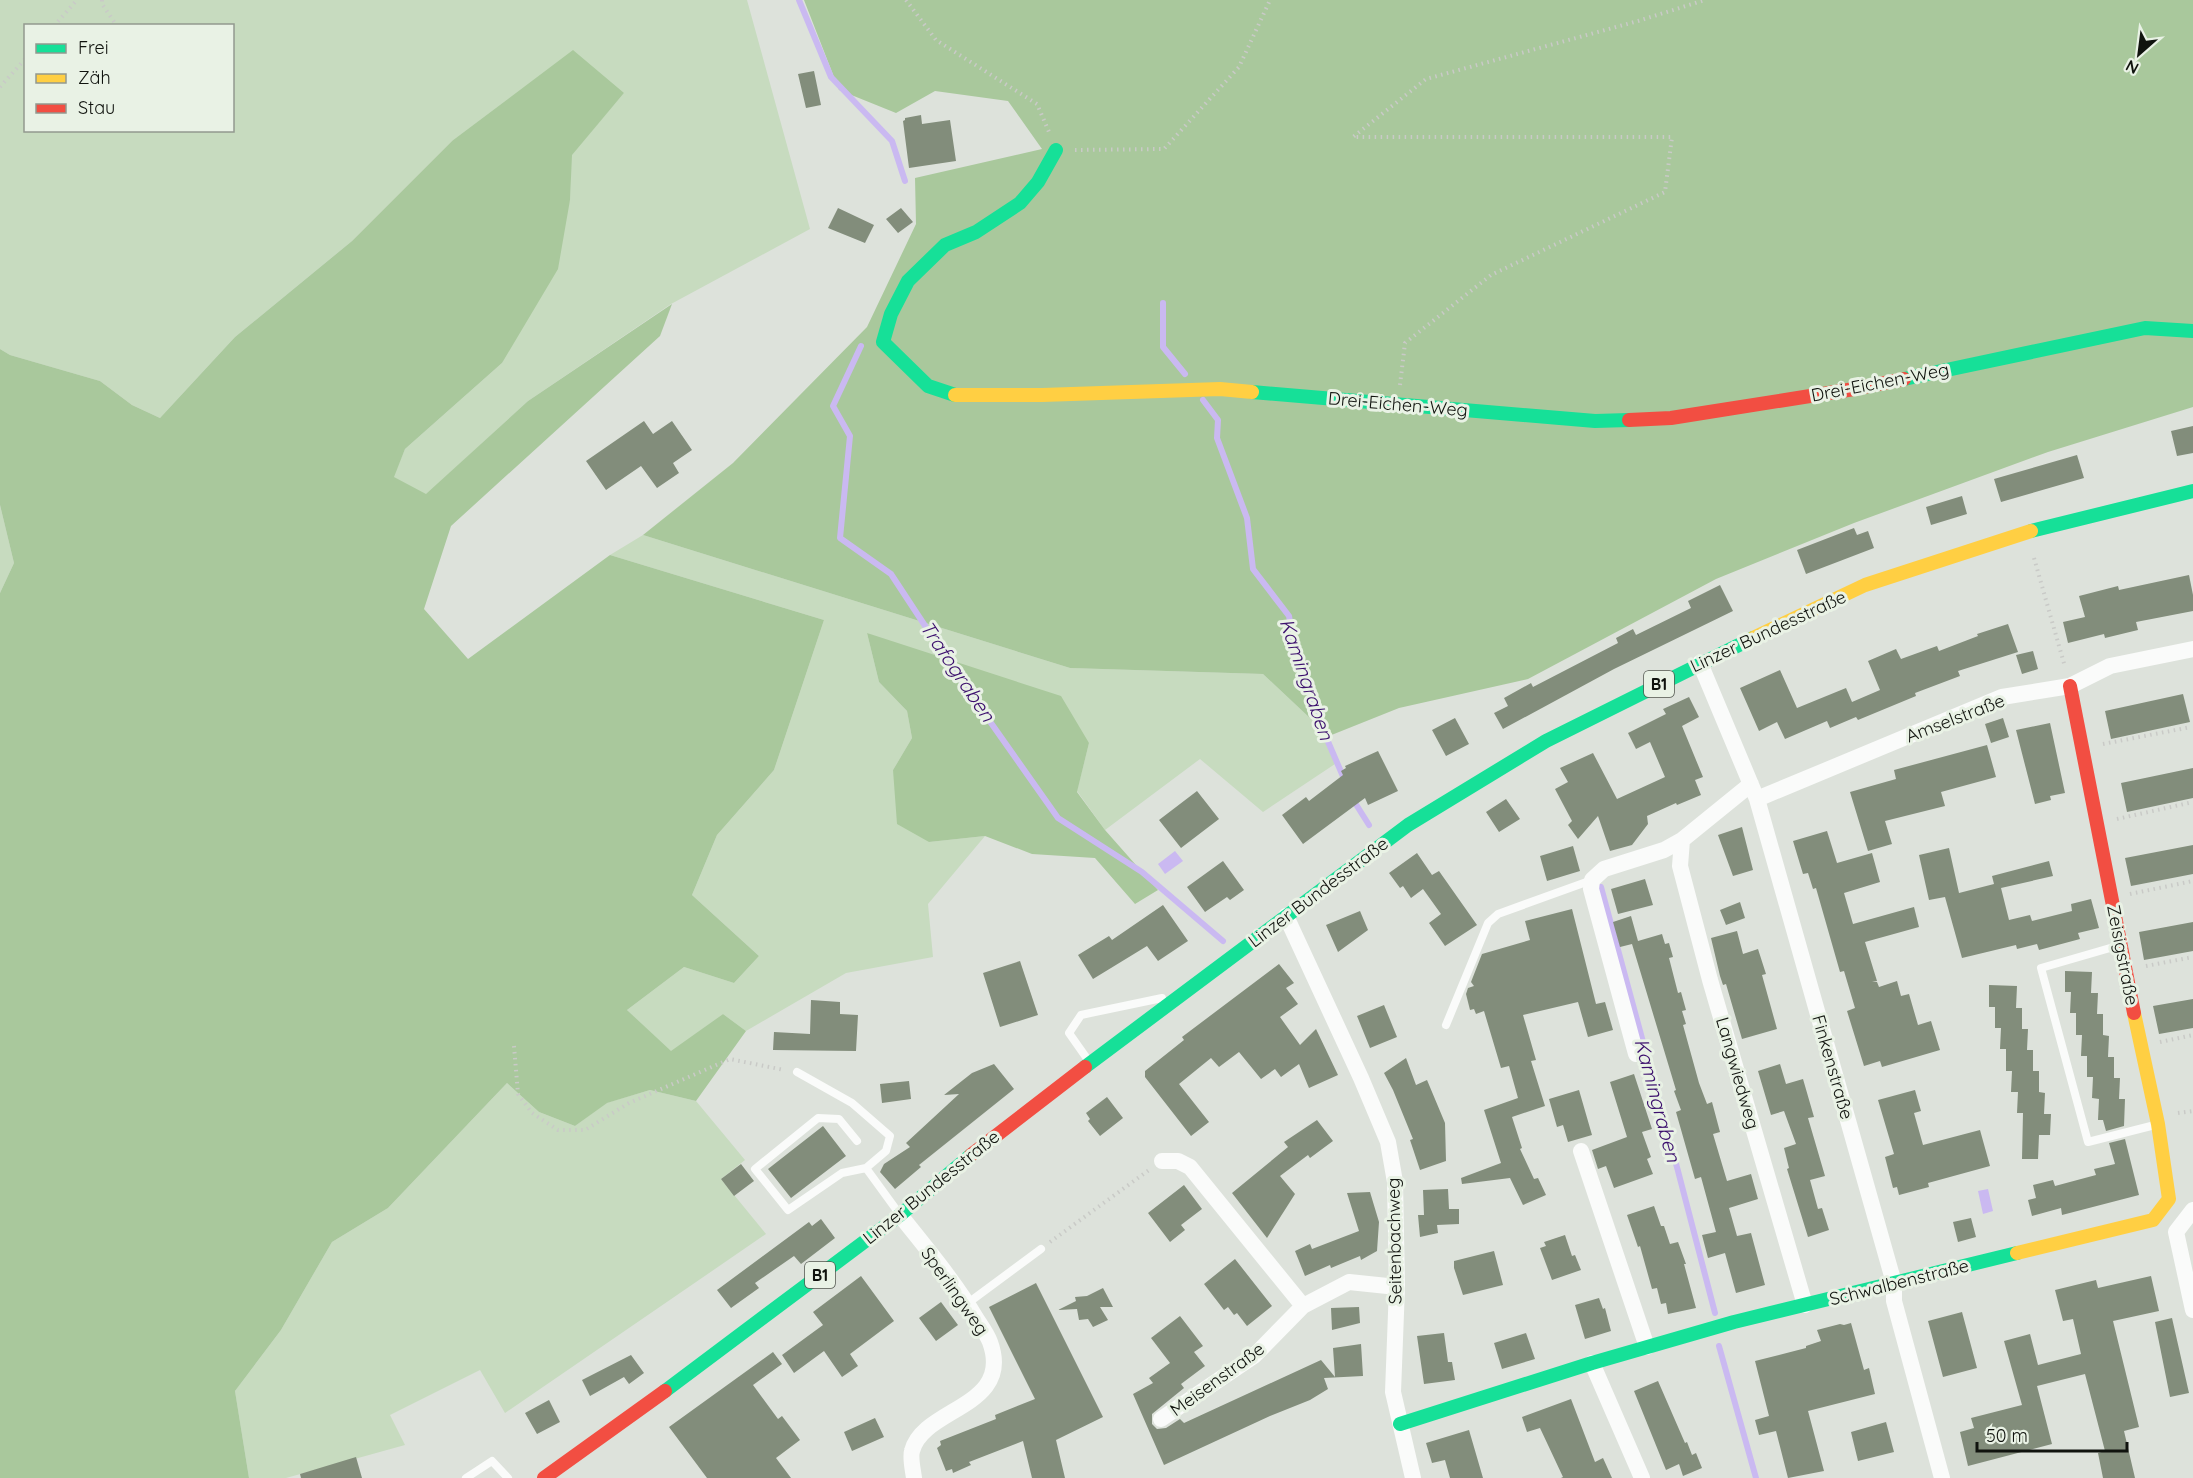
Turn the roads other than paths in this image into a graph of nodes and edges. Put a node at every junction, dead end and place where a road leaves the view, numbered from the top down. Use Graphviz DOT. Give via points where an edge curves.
graph roads {
  1 [pos="1056,150"];
  2 [pos="2193,331"];
  3 [pos="2193,491"];
  4 [pos="2193,649"];
  5 [pos="1700,663"];
  6 [pos="2070,686"];
  7 [pos="1754,791"];
  8 [pos="1682,840"];
  9 [pos="1592,880"];
  10 [pos="1286,916"];
  11 [pos="2120,945"];
  12 [pos="1182,993"];
  13 [pos="1446,1025"];
  14 [pos="1636,1054"];
  15 [pos="1090,1063"];
  16 [pos="796,1072"];
  17 [pos="2158,1124"];
  18 [pos="857,1141"];
  19 [pos="1581,1151"];
  20 [pos="1162,1161"];
  21 [pos="866,1168"];
  22 [pos="2193,1210"];
  23 [pos="900,1215"];
  24 [pos="2153,1220"];
  25 [pos="1041,1249"];
  26 [pos="1894,1283"];
  27 [pos="1397,1287"];
  28 [pos="968,1304"];
  29 [pos="1804,1305"];
  30 [pos="1303,1306"];
  31 [pos="2193,1310"];
  32 [pos="1647,1347"];
  33 [pos="1592,1364"];
  34 [pos="1161,1419"];
  35 [pos="1400,1424"];
  36 [pos="466,1478"];
  37 [pos="508,1478"];
  38 [pos="544,1478"];
  39 [pos="914,1478"];
  40 [pos="1413,1478"];
  41 [pos="1642,1478"];
  42 [pos="1942,1478"];
  1 -- 2 [label="street, Drei-Eichen-Weg" via="1038,182 1020,203 976,232 945,245 908,281 891,314 883,342 928,386 950,395 1042,396 1220,389 1595,421 1671,418 1854,389 2145,328"];
  3 -- 5 [label="street, Linzer Bundesstraße / B1" via="2027,532 1928,563 1865,585"];
  4 -- 6 [label="street, Amselstraße" via="2110,666"];
  5 -- 7 [label="street, Finkenstraße"];
  5 -- 10 [label="street, Linzer Bundesstraße / B1" via="1536,747 1408,825"];
  6 -- 7 [label="street, Amselstraße" via="2002,698"];
  6 -- 11 [label="street, Zeisigstraße"];
  7 -- 8 [label="street"];
  7 -- 26 [label="street, Finkenstraße"];
  8 -- 9 [label="street" via="1664,850 1604,869"];
  8 -- 29 [label="street, Langwiedweg" via="1680,866"];
  9 -- 13 [label="lane" via="1498,914 1488,923"];
  9 -- 14 [label="street" via="1591,889"];
  10 -- 12 [label="street, Linzer Bundesstraße / B1"];
  10 -- 27 [label="street, Seitenbachweg" via="1388,1142 1395,1182"];
  11 -- 17 [label="street, Zeisigstraße"];
  11 -- 17 [label="lane" via="2041,968 2088,1142"];
  12 -- 15 [label="street, Linzer Bundesstraße / B1"];
  12 -- 15 [label="lane" via="1082,1015 1069,1033"];
  15 -- 23 [label="street, Linzer Bundesstraße / B1" via="986,1142"];
  16 -- 21 [label="lane" via="852,1103 890,1136 886,1151"];
  17 -- 24 [label="street, Zeisigstraße" via="2169,1199"];
  18 -- 21 [label="lane" via="839,1119 818,1118 755,1169 788,1210 842,1173"];
  19 -- 32 [label="street"];
  20 -- 30 [label="street" via="1178,1161 1190,1167"];
  21 -- 23 [label="lane"];
  22 -- 31 [label="street" via="2176,1232"];
  23 -- 28 [label="street, Sperlingweg"];
  23 -- 38 [label="street, Linzer Bundesstraße / B1"];
  24 -- 26 [label="street, Schwalbenstraße"];
  25 -- 28 [label="lane"];
  26 -- 29 [label="street, Schwalbenstraße"];
  26 -- 42 [label="street, Finkenstraße" via="1894,1301"];
  27 -- 30 [label="street, Meisenstraße" via="1349,1282"];
  27 -- 35 [label="street, Seitenbachweg" via="1393,1392"];
  28 -- 39 [label="street, Sperlingweg" via="990,1341 995,1364 989,1381 968,1403 920,1433 911,1452"];
  29 -- 32 [label="street, Schwalbenstraße"];
  30 -- 34 [label="street, Meisenstraße" via="1254,1356"];
  32 -- 33 [label="street, Schwalbenstraße"];
  33 -- 35 [label="street, Schwalbenstraße"];
  33 -- 41 [label="street"];
  35 -- 40 [label="street, Seitenbachweg"];
  36 -- 37 [label="lane" via="492,1461"];
}
